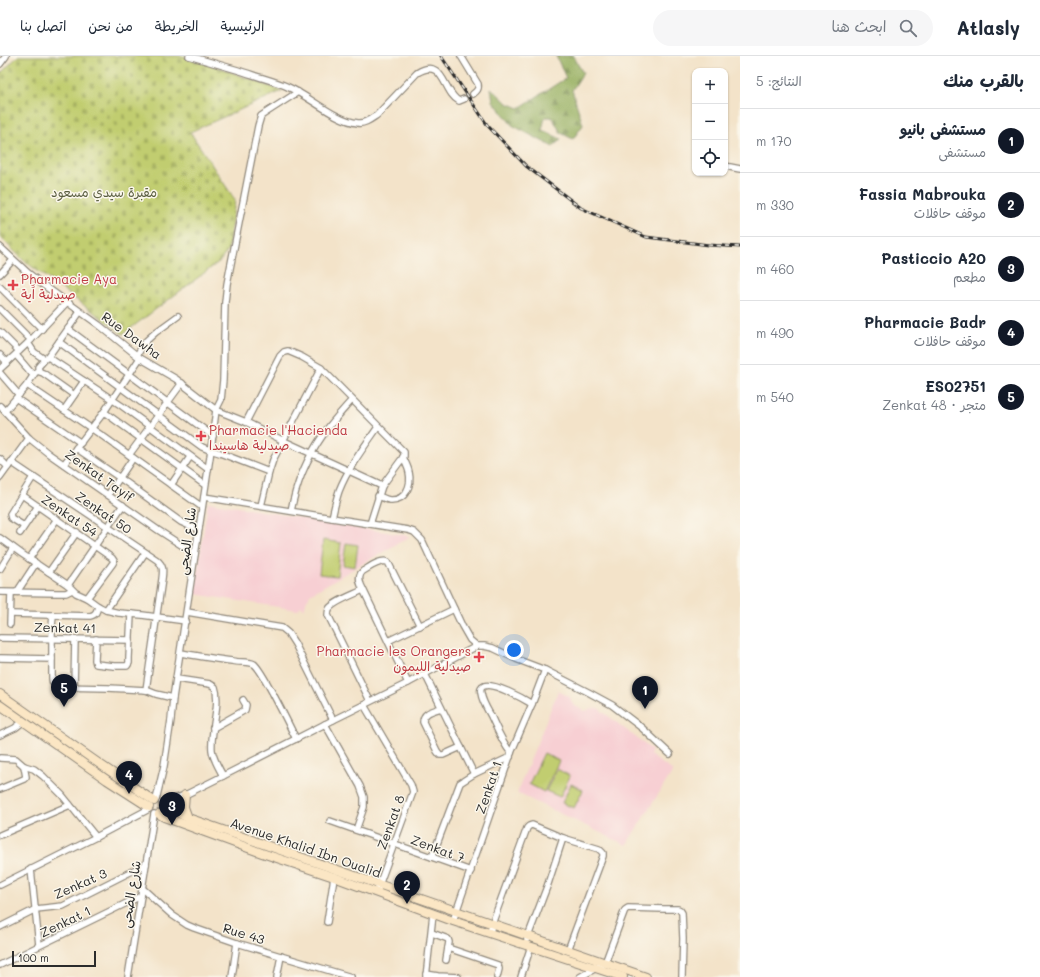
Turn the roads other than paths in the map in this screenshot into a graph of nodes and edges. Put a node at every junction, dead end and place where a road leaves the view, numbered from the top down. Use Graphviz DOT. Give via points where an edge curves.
graph roads {
  1 [pos="6,56"];
  2 [pos="189,56"];
  3 [pos="461,56"];
  4 [pos="0,64"];
  5 [pos="298,92"];
  6 [pos="473,94"];
  7 [pos="464,99"];
  8 [pos="728,167"];
  9 [pos="740,169"];
  10 [pos="0,248"];
  11 [pos="13,260"];
  12 [pos="0,274"];
  13 [pos="0,286"];
  14 [pos="68,302"];
  15 [pos="0,309"];
  16 [pos="80,312"];
  17 [pos="178,316"];
  18 [pos="42,329"];
  19 [pos="68,329"];
  20 [pos="0,332"];
  21 [pos="30,341"];
  22 [pos="58,342"];
  23 [pos="18,353"];
  24 [pos="0,354"];
  25 [pos="139,356"];
  26 [pos="46,358"];
  27 [pos="7,362"];
  28 [pos="321,368"];
  29 [pos="0,369"];
  30 [pos="0,373"];
  31 [pos="36,373"];
  32 [pos="129,375"];
  33 [pos="84,381"];
  34 [pos="182,383"];
  35 [pos="27,385"];
  36 [pos="121,387"];
  37 [pos="74,396"];
  38 [pos="18,397"];
  39 [pos="112,400"];
  40 [pos="352,400"];
  41 [pos="167,402"];
  42 [pos="0,406"];
  43 [pos="64,410"];
  44 [pos="216,410"];
  45 [pos="5,412"];
  46 [pos="104,412"];
  47 [pos="158,414"];
  48 [pos="246,422"];
  49 [pos="150,426"];
  50 [pos="378,427"];
  51 [pos="91,428"];
  52 [pos="213,436"];
  53 [pos="29,438"];
  54 [pos="141,439"];
  55 [pos="284,441"];
  56 [pos="81,442"];
  57 [pos="76,448"];
  58 [pos="211,450"];
  59 [pos="312,454"];
  60 [pos="131,456"];
  61 [pos="190,457"];
  62 [pos="403,457"];
  63 [pos="0,458"];
  64 [pos="10,464"];
  65 [pos="64,464"];
  66 [pos="182,468"];
  67 [pos="208,469"];
  68 [pos="350,470"];
  69 [pos="269,472"];
  70 [pos="33,477"];
  71 [pos="0,478"];
  72 [pos="120,478"];
  73 [pos="171,485"];
  74 [pos="205,485"];
  75 [pos="382,486"];
  76 [pos="22,495"];
  77 [pos="108,495"];
  78 [pos="378,496"];
  79 [pos="204,497"];
  80 [pos="123,505"];
  81 [pos="38,506"];
  82 [pos="262,506"];
  83 [pos="202,507"];
  84 [pos="291,512"];
  85 [pos="332,518"];
  86 [pos="57,519"];
  87 [pos="370,524"];
  88 [pos="24,526"];
  89 [pos="108,527"];
  90 [pos="199,529"];
  91 [pos="77,532"];
  92 [pos="20,533"];
  93 [pos="0,538"];
  94 [pos="96,546"];
  95 [pos="13,548"];
  96 [pos="145,553"];
  97 [pos="0,554"];
  98 [pos="195,554"];
  99 [pos="6,559"];
  100 [pos="29,559"];
  101 [pos="36,563"];
  102 [pos="0,569"];
  103 [pos="49,572"];
  104 [pos="70,587"];
  105 [pos="363,590"];
  106 [pos="0,592"];
  107 [pos="14,593"];
  108 [pos="87,598"];
  109 [pos="98,606"];
  110 [pos="454,609"];
  111 [pos="106,610"];
  112 [pos="187,612"];
  113 [pos="11,614"];
  114 [pos="131,614"];
  115 [pos="53,615"];
  116 [pos="157,617"];
  117 [pos="186,620"];
  118 [pos="10,624"];
  119 [pos="420,626"];
  120 [pos="0,638"];
  121 [pos="52,638"];
  122 [pos="75,639"];
  123 [pos="96,639"];
  124 [pos="130,640"];
  125 [pos="388,641"];
  126 [pos="477,646"];
  127 [pos="181,652"];
  128 [pos="0,658"];
  129 [pos="52,659"];
  130 [pos="545,670"];
  131 [pos="425,674"];
  132 [pos="177,679"];
  133 [pos="408,683"];
  134 [pos="74,687"];
  135 [pos="146,690"];
  136 [pos="0,694"];
  137 [pos="173,698"];
  138 [pos="243,700"];
  139 [pos="370,701"];
  140 [pos="532,704"];
  141 [pos="0,705"];
  142 [pos="364,705"];
  143 [pos="441,708"];
  144 [pos="334,720"];
  145 [pos="24,721"];
  146 [pos="325,724"];
  147 [pos="213,728"];
  148 [pos="0,735"];
  149 [pos="296,739"];
  150 [pos="461,747"];
  151 [pos="670,754"];
  152 [pos="511,755"];
  153 [pos="0,758"];
  154 [pos="24,766"];
  155 [pos="474,774"];
  156 [pos="223,776"];
  157 [pos="0,789"];
  158 [pos="185,795"];
  159 [pos="70,805"];
  160 [pos="156,807"];
  161 [pos="188,818"];
  162 [pos="330,821"];
  163 [pos="356,830"];
  164 [pos="0,835"];
  165 [pos="96,837"];
  166 [pos="563,838"];
  167 [pos="394,844"];
  168 [pos="432,857"];
  169 [pos="146,864"];
  170 [pos="31,869"];
  171 [pos="471,871"];
  172 [pos="339,876"];
  173 [pos="0,885"];
  174 [pos="142,888"];
  175 [pos="378,889"];
  176 [pos="141,896"];
  177 [pos="36,909"];
  178 [pos="456,912"];
  179 [pos="433,914"];
  180 [pos="453,921"];
  181 [pos="327,922"];
  182 [pos="492,924"];
  183 [pos="0,928"];
  184 [pos="432,933"];
  185 [pos="490,933"];
  186 [pos="528,942"];
  187 [pos="237,943"];
  188 [pos="39,946"];
  189 [pos="448,948"];
  190 [pos="568,950"];
  191 [pos="281,956"];
  192 [pos="446,960"];
  193 [pos="605,962"];
  194 [pos="0,965"];
  195 [pos="596,968"];
  196 [pos="426,976"];
  197 [pos="128,977"];
  198 [pos="232,977"];
  199 [pos="277,977"];
  200 [pos="351,977"];
  201 [pos="458,977"];
  202 [pos="498,977"];
  203 [pos="520,977"];
  204 [pos="580,977"];
  205 [pos="623,977"];
  206 [pos="646,977"];
  207 [pos="682,977"];
  1 -- 4 [label="street"];
  2 -- 5 [label="street" via="279,83"];
  3 -- 6 [label="street" via="478,84 477,91"];
  5 -- 7 [label="street" via="343,119 364,123 377,115 422,69 433,66 441,72 456,100"];
  5 -- 44 [label="street, شارع الضحى" via="261,116 258,126 227,284 223,380 221,400"];
  8 -- 9 [label="street"];
  10 -- 11 [label="street, Rue Dawha"];
  11 -- 12 [label="street"];
  11 -- 14 [label="street, Rue Dawha"];
  13 -- 18 [label="street"];
  14 -- 16 [label="street, Rue Dawha"];
  14 -- 18 [label="street"];
  15 -- 21 [label="street"];
  16 -- 19 [label="street"];
  16 -- 25 [label="street, Rue Dawha"];
  17 -- 25 [label="street" via="146,341"];
  18 -- 21 [label="street"];
  19 -- 22 [label="street"];
  19 -- 32 [label="street"];
  20 -- 23 [label="street"];
  21 -- 23 [label="street"];
  21 -- 26 [label="street" via="34,352"];
  22 -- 26 [label="street"];
  22 -- 36 [label="street"];
  23 -- 27 [label="street"];
  23 -- 31 [label="street"];
  24 -- 27 [label="street"];
  25 -- 32 [label="street"];
  25 -- 34 [label="street, Rue Dawha"];
  26 -- 31 [label="street"];
  26 -- 33 [label="street"];
  27 -- 29 [label="street"];
  28 -- 40 [label="street"];
  28 -- 48 [label="street" via="294,353 284,352"];
  28 -- 55 [label="street"];
  30 -- 38 [label="street"];
  31 -- 35 [label="street"];
  31 -- 37 [label="street"];
  32 -- 36 [label="street"];
  32 -- 41 [label="street"];
  33 -- 37 [label="street"];
  33 -- 39 [label="street"];
  34 -- 41 [label="street"];
  34 -- 44 [label="street, Rue Dawha"];
  35 -- 38 [label="street"];
  35 -- 43 [label="street"];
  36 -- 39 [label="street"];
  36 -- 47 [label="street"];
  37 -- 43 [label="street"];
  38 -- 45 [label="street"];
  38 -- 56 [label="street"];
  39 -- 46 [label="street"];
  39 -- 49 [label="street"];
  40 -- 50 [label="street"];
  40 -- 59 [label="street" via="327,429"];
  41 -- 47 [label="street"];
  41 -- 52 [label="street"];
  42 -- 45 [label="street, Zenkat Tayif"];
  43 -- 51 [label="street"];
  44 -- 48 [label="street, Rue Dawha"];
  44 -- 52 [label="street, شارع الضحى"];
  45 -- 53 [label="street, Zenkat Tayif"];
  46 -- 51 [label="street"];
  46 -- 54 [label="street"];
  47 -- 49 [label="street"];
  47 -- 58 [label="street" via="202,447"];
  48 -- 55 [label="street, Rue Dawha"];
  49 -- 54 [label="street"];
  49 -- 61 [label="street"];
  50 -- 62 [label="street" via="404,451"];
  50 -- 68 [label="street"];
  51 -- 56 [label="street"];
  51 -- 60 [label="street"];
  52 -- 58 [label="street, شارع الضحى"];
  53 -- 64 [label="street"];
  53 -- 65 [label="street, Zenkat Tayif"];
  54 -- 60 [label="street"];
  54 -- 66 [label="street"];
  55 -- 59 [label="street, Rue Dawha"];
  55 -- 69 [label="street"];
  56 -- 57 [label="street"];
  57 -- 65 [label="street"];
  57 -- 72 [label="street"];
  58 -- 67 [label="street, شارع الضحى"];
  58 -- 69 [label="street"];
  59 -- 68 [label="street, Rue Dawha"];
  59 -- 84 [label="street" via="295,491"];
  60 -- 72 [label="street"];
  60 -- 73 [label="street"];
  61 -- 66 [label="street"];
  61 -- 67 [label="street"];
  62 -- 75 [label="street"];
  62 -- 78 [label="street" via="410,475 407,491 394,500"];
  63 -- 64 [label="street, Zenkat 50"];
  64 -- 70 [label="street, Zenkat 50"];
  64 -- 71 [label="street"];
  65 -- 77 [label="street, Zenkat Tayif"];
  66 -- 73 [label="street"];
  66 -- 74 [label="street"];
  67 -- 74 [label="street, شارع الضحى"];
  68 -- 75 [label="street, Rue Dawha"];
  68 -- 85 [label="street" via="339,491"];
  69 -- 82 [label="street"];
  70 -- 76 [label="street, Zenkat 54"];
  70 -- 89 [label="street, Zenkat 50"];
  72 -- 77 [label="street"];
  72 -- 90 [label="street" via="181,522"];
  73 -- 83 [label="street"];
  74 -- 79 [label="street, شارع الضحى"];
  75 -- 78 [label="street"];
  76 -- 81 [label="street, Zenkat 54"];
  76 -- 88 [label="street" via="10,516"];
  77 -- 80 [label="street, Zenkat Tayif"];
  78 -- 87 [label="street"];
  79 -- 82 [label="street"];
  79 -- 83 [label="street, شارع الضحى"];
  80 -- 89 [label="street"];
  80 -- 98 [label="street, Zenkat Tayif"];
  81 -- 86 [label="street, Zenkat 54"];
  81 -- 88 [label="street"];
  82 -- 84 [label="street"];
  83 -- 90 [label="street, شارع الضحى"];
  84 -- 85 [label="street"];
  85 -- 87 [label="street"];
  86 -- 91 [label="street, Zenkat 54"];
  86 -- 100 [label="street"];
  87 -- 110 [label="street" via="408,530 418,535"];
  88 -- 92 [label="street"];
  89 -- 94 [label="street"];
  89 -- 96 [label="street, Zenkat 50"];
  90 -- 98 [label="street, شارع الضحى"];
  91 -- 94 [label="street, Zenkat 54"];
  91 -- 103 [label="street"];
  93 -- 95 [label="street"];
  94 -- 104 [label="street"];
  94 -- 108 [label="street, Zenkat 54" via="114,561"];
  95 -- 99 [label="street"];
  95 -- 100 [label="street"];
  96 -- 111 [label="street"];
  96 -- 116 [label="street, Zenkat 50" via="162,566"];
  97 -- 99 [label="street"];
  98 -- 112 [label="street, شارع الضحى"];
  99 -- 102 [label="street"];
  100 -- 101 [label="street"];
  101 -- 103 [label="street"];
  101 -- 107 [label="street"];
  103 -- 104 [label="street"];
  104 -- 107 [label="street" via="66,593"];
  104 -- 108 [label="street"];
  105 -- 119 [label="street" via="359,580 360,573 381,561 388,562"];
  105 -- 125 [label="street"];
  105 -- 139 [label="street" via="336,603 328,615"];
  106 -- 107 [label="street"];
  107 -- 113 [label="street"];
  108 -- 109 [label="street"];
  109 -- 111 [label="street"];
  109 -- 115 [label="street" via="93,616"];
  110 -- 119 [label="street"];
  110 -- 126 [label="street" via="470,640"];
  111 -- 114 [label="street"];
  112 -- 117 [label="street, شارع الضحى"];
  112 -- 144 [label="street" via="282,628 295,644"];
  113 -- 115 [label="street"];
  113 -- 118 [label="street"];
  114 -- 116 [label="street"];
  114 -- 124 [label="street"];
  115 -- 121 [label="street"];
  116 -- 117 [label="street"];
  116 -- 135 [label="street"];
  117 -- 127 [label="street, شارع الضحى"];
  119 -- 125 [label="street"];
  120 -- 121 [label="street, Zenkat 41"];
  121 -- 122 [label="street, Zenkat 41"];
  121 -- 129 [label="street"];
  122 -- 123 [label="street, Zenkat 41"];
  122 -- 134 [label="street"];
  123 -- 124 [label="street, Zenkat 41"];
  123 -- 124 [label="street" via="96,664 124,666 129,663"];
  125 -- 133 [label="street"];
  126 -- 130 [label="street" via="493,648"];
  126 -- 131 [label="street"];
  127 -- 132 [label="street, شارع الضحى"];
  127 -- 149 [label="street" via="256,666"];
  128 -- 129 [label="street"];
  129 -- 134 [label="street" via="53,684 59,687"];
  130 -- 140 [label="street, Zenkat 1"];
  130 -- 151 [label="street" via="612,705"];
  131 -- 133 [label="street"];
  131 -- 143 [label="street"];
  132 -- 137 [label="street, شارع الضحى"];
  132 -- 147 [label="street" via="215,687 217,700"];
  133 -- 139 [label="street"];
  134 -- 135 [label="street"];
  135 -- 137 [label="street"];
  136 -- 160 [label="main road, Avenue Khalid Ibn Oualid"];
  137 -- 160 [label="street, شارع الضحى"];
  138 -- 147 [label="street" via="245,710"];
  139 -- 142 [label="street"];
  140 -- 152 [label="street, Zenkat 1"];
  140 -- 152 [label="street" via="498,687 487,685 481,688 484,703"];
  141 -- 145 [label="main road, Avenue Khalid Ibn Oualid"];
  142 -- 144 [label="street"];
  142 -- 167 [label="street, Zenkat 8" via="412,788"];
  143 -- 150 [label="street"];
  143 -- 150 [label="street" via="426,714 423,722 434,746 440,755"];
  144 -- 146 [label="street"];
  145 -- 148 [label="street"];
  145 -- 160 [label="main road, Avenue Khalid Ibn Oualid" via="107,780"];
  146 -- 149 [label="street"];
  146 -- 163 [label="street" via="364,797 364,807"];
  147 -- 156 [label="street" via="213,753"];
  149 -- 156 [label="street"];
  150 -- 155 [label="street"];
  152 -- 155 [label="street"];
  152 -- 171 [label="street, Zenkat 1"];
  153 -- 154 [label="street" via="16,759"];
  154 -- 157 [label="street" via="24,779"];
  154 -- 159 [label="street" via="43,776"];
  155 -- 168 [label="street" via="460,783"];
  156 -- 158 [label="street"];
  158 -- 160 [label="street"];
  158 -- 161 [label="main road" via="184,807"];
  159 -- 164 [label="street"];
  159 -- 165 [label="street"];
  160 -- 161 [label="main road, Avenue Khalid Ibn Oualid"];
  160 -- 165 [label="street"];
  160 -- 169 [label="street, شارع الضحى"];
  160 -- 172 [label="main road, Avenue Khalid Ibn Oualid" via="175,821 262,853"];
  161 -- 172 [label="main road, Avenue Khalid Ibn Oualid"];
  162 -- 163 [label="street, Zenkat 7"];
  163 -- 167 [label="street, Zenkat 7"];
  165 -- 170 [label="street"];
  166 -- 182 [label="street" via="532,825 527,828"];
  166 -- 186 [label="street"];
  166 -- 190 [label="street" via="603,853"];
  167 -- 168 [label="street, Zenkat 7"];
  167 -- 175 [label="street, Zenkat 8"];
  168 -- 171 [label="street, Zenkat 7"];
  169 -- 174 [label="street, شارع الضحى"];
  169 -- 177 [label="street, Zenkat 3" via="62,906"];
  170 -- 173 [label="street"];
  170 -- 177 [label="street"];
  171 -- 178 [label="street, Zenkat 1"];
  172 -- 175 [label="main road, Avenue Khalid Ibn Oualid"];
  172 -- 181 [label="street"];
  174 -- 176 [label="street, شارع الضحى"];
  174 -- 187 [label="street, Rue 43" via="187,925"];
  175 -- 178 [label="main road, Avenue Khalid Ibn Oualid"];
  175 -- 179 [label="main road, Avenue Khalid Ibn Oualid"];
  176 -- 188 [label="street, Zenkat 1"];
  176 -- 197 [label="street, شارع الضحى"];
  177 -- 183 [label="street, Zenkat 3"];
  177 -- 188 [label="street"];
  178 -- 180 [label="street, Zenkat 1"];
  178 -- 182 [label="main road, Avenue Khalid Ibn Oualid"];
  179 -- 180 [label="main road, Avenue Khalid Ibn Oualid"];
  179 -- 184 [label="street"];
  180 -- 185 [label="main road, Avenue Khalid Ibn Oualid"];
  182 -- 185 [label="street"];
  182 -- 186 [label="main road, Avenue Khalid Ibn Oualid"];
  184 -- 189 [label="street" via="447,938"];
  184 -- 196 [label="street"];
  185 -- 186 [label="main road, Avenue Khalid Ibn Oualid"];
  186 -- 190 [label="main road, Avenue Khalid Ibn Oualid"];
  186 -- 195 [label="main road, Avenue Khalid Ibn Oualid"];
  186 -- 203 [label="street"];
  187 -- 191 [label="street, Rue 43"];
  187 -- 198 [label="street"];
  188 -- 194 [label="street, Zenkat 1"];
  189 -- 192 [label="street"];
  189 -- 202 [label="street" via="498,965"];
  190 -- 193 [label="main road, Avenue Khalid Ibn Oualid"];
  191 -- 199 [label="street"];
  191 -- 200 [label="street, Rue 43"];
  193 -- 195 [label="street"];
  193 -- 206 [label="main road, Avenue Khalid Ibn Oualid"];
  193 -- 207 [label="street" via="625,910 678,909 682,913 684,939"];
  195 -- 204 [label="street"];
  195 -- 205 [label="main road, Avenue Khalid Ibn Oualid"];
  196 -- 201 [label="street"];
}
